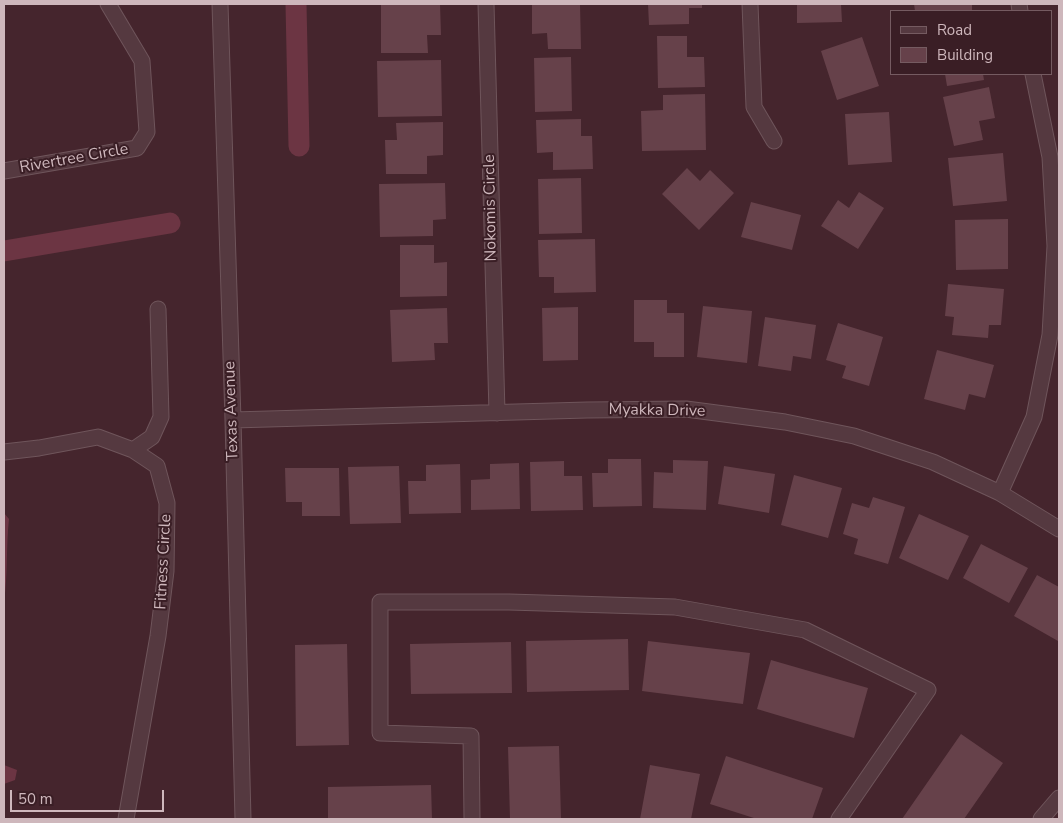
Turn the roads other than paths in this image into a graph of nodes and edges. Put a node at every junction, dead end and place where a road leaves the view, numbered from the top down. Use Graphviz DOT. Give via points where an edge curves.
graph roads {
  1 [pos="108,4"];
  2 [pos="220,4"];
  3 [pos="486,4"];
  4 [pos="750,4"];
  5 [pos="1033,75"];
  6 [pos="774,141"];
  7 [pos="4,171"];
  8 [pos="158,309"];
  9 [pos="496,413"];
  10 [pos="233,420"];
  11 [pos="133,450"];
  12 [pos="4,452"];
  13 [pos="1000,493"];
  14 [pos="1059,529"];
  15 [pos="1059,798"];
  16 [pos="126,819"];
  17 [pos="243,819"];
  18 [pos="472,819"];
  19 [pos="839,819"];
  20 [pos="1041,819"];
  1 -- 7 [label="street, Rivertree Circle" via="142,61 146,132 138,148"];
  2 -- 10 [label="street, Texas Avenue"];
  3 -- 9 [label="street, Nokomis Circle"];
  4 -- 6 [label="street" via="754,107"];
  5 -- 13 [label="street" via="1050,157 1055,246 1050,335 1034,416"];
  8 -- 11 [label="street" via="161,417 152,437"];
  9 -- 10 [label="street, Myakka Drive"];
  9 -- 13 [label="street, Myakka Drive" via="686,409 785,422 854,436 933,462"];
  10 -- 17 [label="street, Texas Avenue"];
  11 -- 12 [label="street, Fitness Circle" via="98,437"];
  11 -- 16 [label="street, Fitness Circle" via="157,466 167,503 166,571"];
  13 -- 14 [label="street, Myakka Drive"];
  15 -- 20 [label="street"];
  18 -- 19 [label="street" via="470,736 380,733 380,602 675,607 805,630 928,690"];
}
